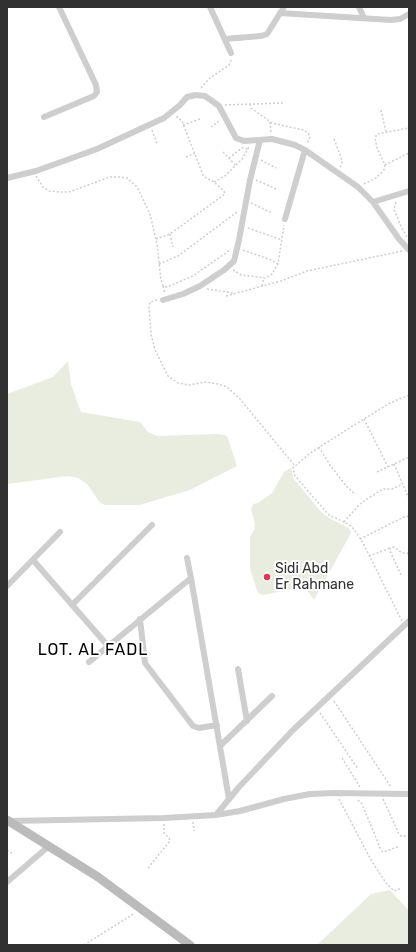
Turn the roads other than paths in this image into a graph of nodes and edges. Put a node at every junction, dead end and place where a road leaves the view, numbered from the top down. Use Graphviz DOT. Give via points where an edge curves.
graph roads {
  1 [pos="59,7"];
  2 [pos="210,7"];
  3 [pos="359,7"];
  4 [pos="282,10"];
  5 [pos="409,14"];
  6 [pos="364,18"];
  7 [pos="225,39"];
  8 [pos="231,53"];
  9 [pos="44,117"];
  10 [pos="260,140"];
  11 [pos="304,150"];
  12 [pos="7,178"];
  13 [pos="409,191"];
  14 [pos="373,202"];
  15 [pos="285,219"];
  16 [pos="408,250"];
  17 [pos="163,300"];
  18 [pos="152,525"];
  19 [pos="60,532"];
  20 [pos="187,558"];
  21 [pos="33,560"];
  22 [pos="191,578"];
  23 [pos="7,586"];
  24 [pos="72,605"];
  25 [pos="140,619"];
  26 [pos="407,624"];
  27 [pos="108,646"];
  28 [pos="89,662"];
  29 [pos="238,669"];
  30 [pos="272,696"];
  31 [pos="246,721"];
  32 [pos="217,725"];
  33 [pos="220,746"];
  34 [pos="409,794"];
  35 [pos="229,799"];
  36 [pos="216,815"];
  37 [pos="8,821"];
  38 [pos="49,846"];
  39 [pos="7,882"];
  40 [pos="190,945"];
  1 -- 9 [label="street" via="97,92 94,96"];
  2 -- 7 [label="street"];
  3 -- 6 [label="street"];
  4 -- 6 [label="street"];
  4 -- 7 [label="street" via="267,34"];
  5 -- 6 [label="street" via="391,20"];
  7 -- 8 [label="street"];
  10 -- 11 [label="street" via="283,141"];
  10 -- 12 [label="street" via="244,141 236,138 219,106 205,96 196,95 187,97 164,118 96,149 33,172"];
  10 -- 17 [label="street" via="250,177 234,261 200,286"];
  11 -- 14 [label="street" via="358,187"];
  11 -- 15 [label="street"];
  13 -- 14 [label="street"];
  14 -- 16 [label="street"];
  18 -- 24 [label="street"];
  19 -- 21 [label="street"];
  20 -- 22 [label="street"];
  21 -- 23 [label="street"];
  21 -- 24 [label="street"];
  22 -- 25 [label="street"];
  22 -- 32 [label="street"];
  24 -- 27 [label="street"];
  25 -- 27 [label="street"];
  25 -- 32 [label="street" via="145,663 193,726 199,728"];
  26 -- 35 [label="street" via="273,750"];
  27 -- 28 [label="street"];
  29 -- 31 [label="street"];
  30 -- 31 [label="street"];
  31 -- 33 [label="street"];
  32 -- 33 [label="street"];
  33 -- 35 [label="street"];
  34 -- 36 [label="street" via="310,794"];
  35 -- 36 [label="street"];
  36 -- 37 [label="street"];
  37 -- 38 [label="street"];
  38 -- 39 [label="street"];
  38 -- 40 [label="street" via="98,877"];
}
